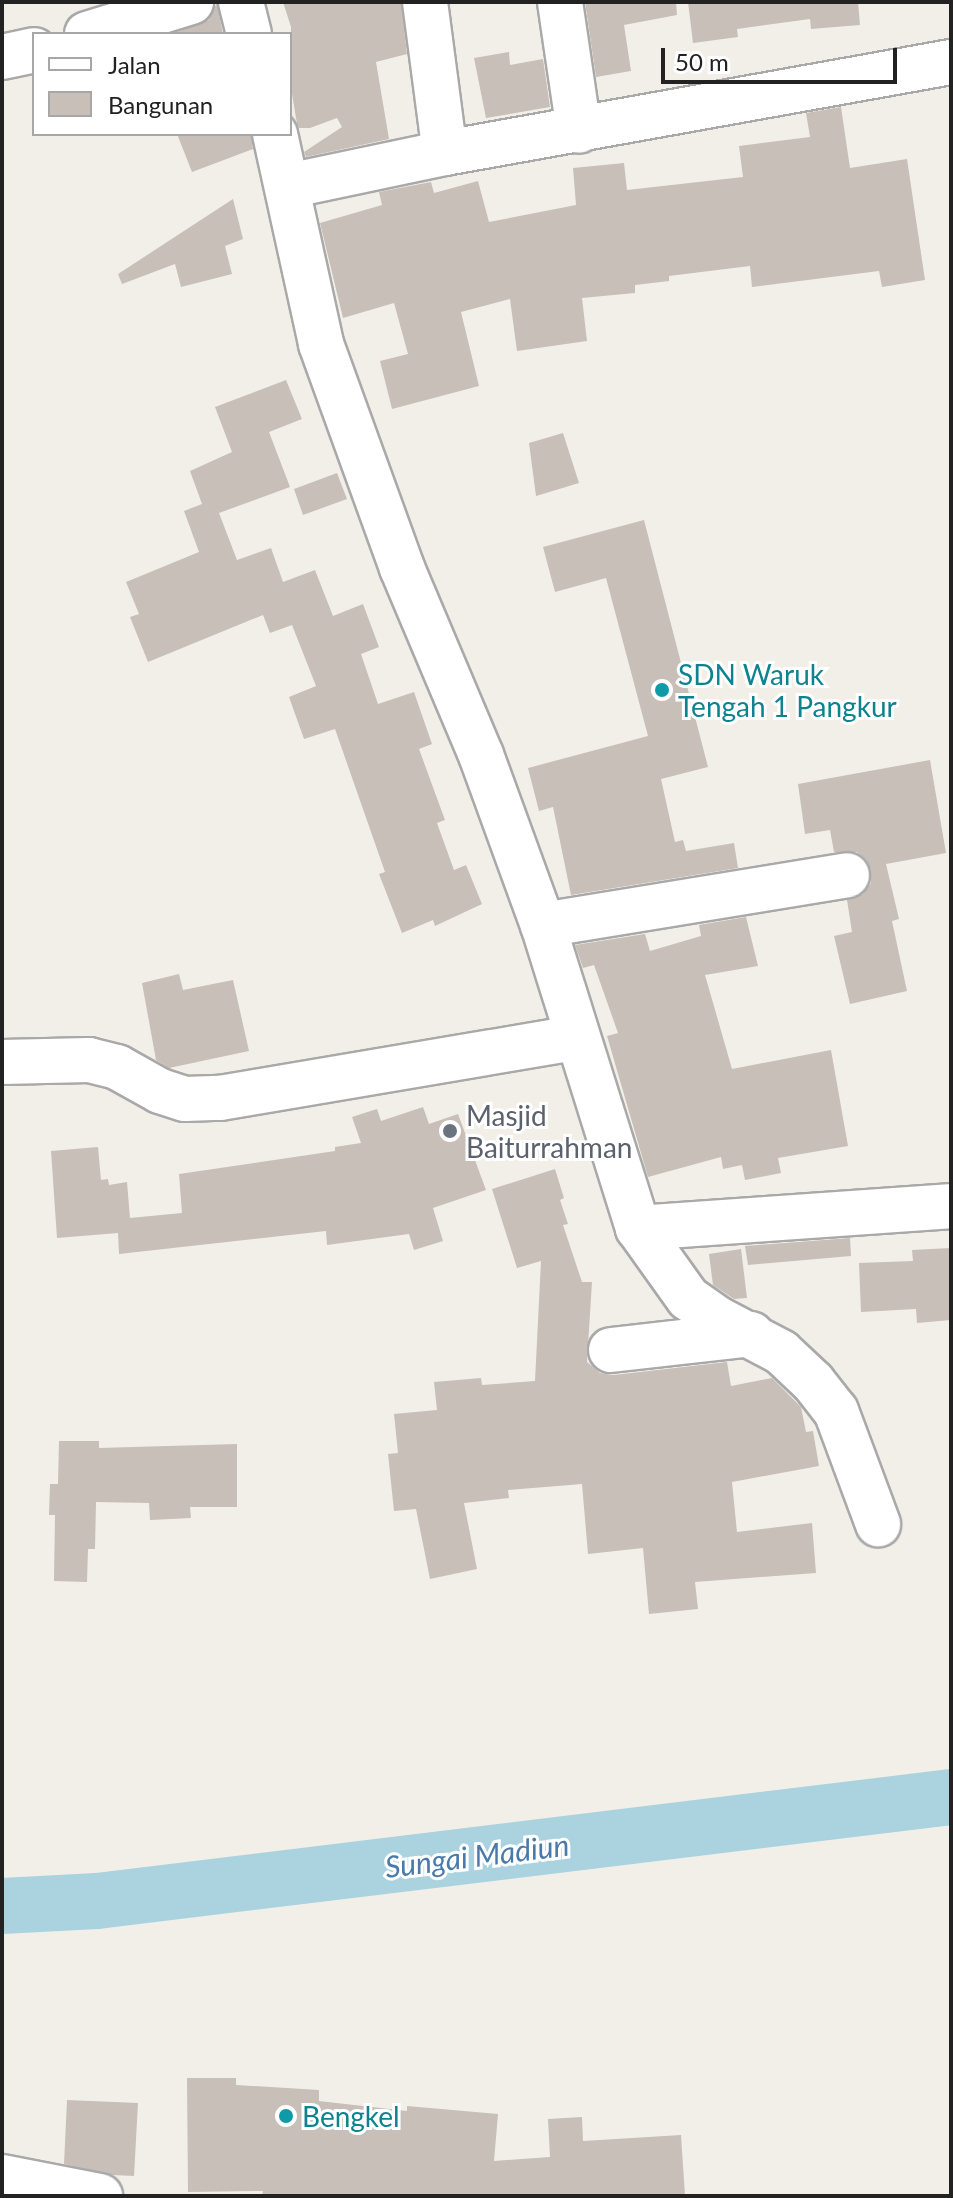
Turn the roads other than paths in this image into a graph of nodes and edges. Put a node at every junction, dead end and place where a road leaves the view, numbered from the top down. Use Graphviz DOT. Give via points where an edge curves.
graph roads {
  1 [pos="191,2"];
  2 [pos="241,2"];
  3 [pos="425,2"];
  4 [pos="560,2"];
  5 [pos="94,32"];
  6 [pos="248,32"];
  7 [pos="32,50"];
  8 [pos="2,57"];
  9 [pos="951,62"];
  10 [pos="579,131"];
  11 [pos="276,136"];
  12 [pos="445,153"];
  13 [pos="288,186"];
  14 [pos="847,875"];
  15 [pos="543,925"];
  16 [pos="576,1038"];
  17 [pos="2,1062"];
  18 [pos="951,1206"];
  19 [pos="638,1228"];
  20 [pos="751,1334"];
  21 [pos="611,1350"];
  22 [pos="878,1524"];
  23 [pos="2,2177"];
  24 [pos="54,2191"];
  25 [pos="100,2196"];
  1 -- 5 [label="street"];
  2 -- 6 [label="street"];
  3 -- 12 [label="street"];
  4 -- 10 [label="street"];
  7 -- 8 [label="street"];
  9 -- 10 [label="street"];
  10 -- 12 [label="street"];
  11 -- 13 [label="street"];
  12 -- 13 [label="street"];
  13 -- 15 [label="street" via="321,344 402,568 481,755"];
  14 -- 15 [label="street"];
  15 -- 16 [label="street"];
  16 -- 17 [label="street" via="220,1098 185,1099 117,1067 89,1060"];
  16 -- 19 [label="street"];
  18 -- 19 [label="street"];
  19 -- 20 [label="street" via="688,1298"];
  20 -- 21 [label="street"];
  20 -- 22 [label="street" via="781,1352 836,1411"];
  23 -- 24 [label="street"];
  24 -- 25 [label="street"];
}
